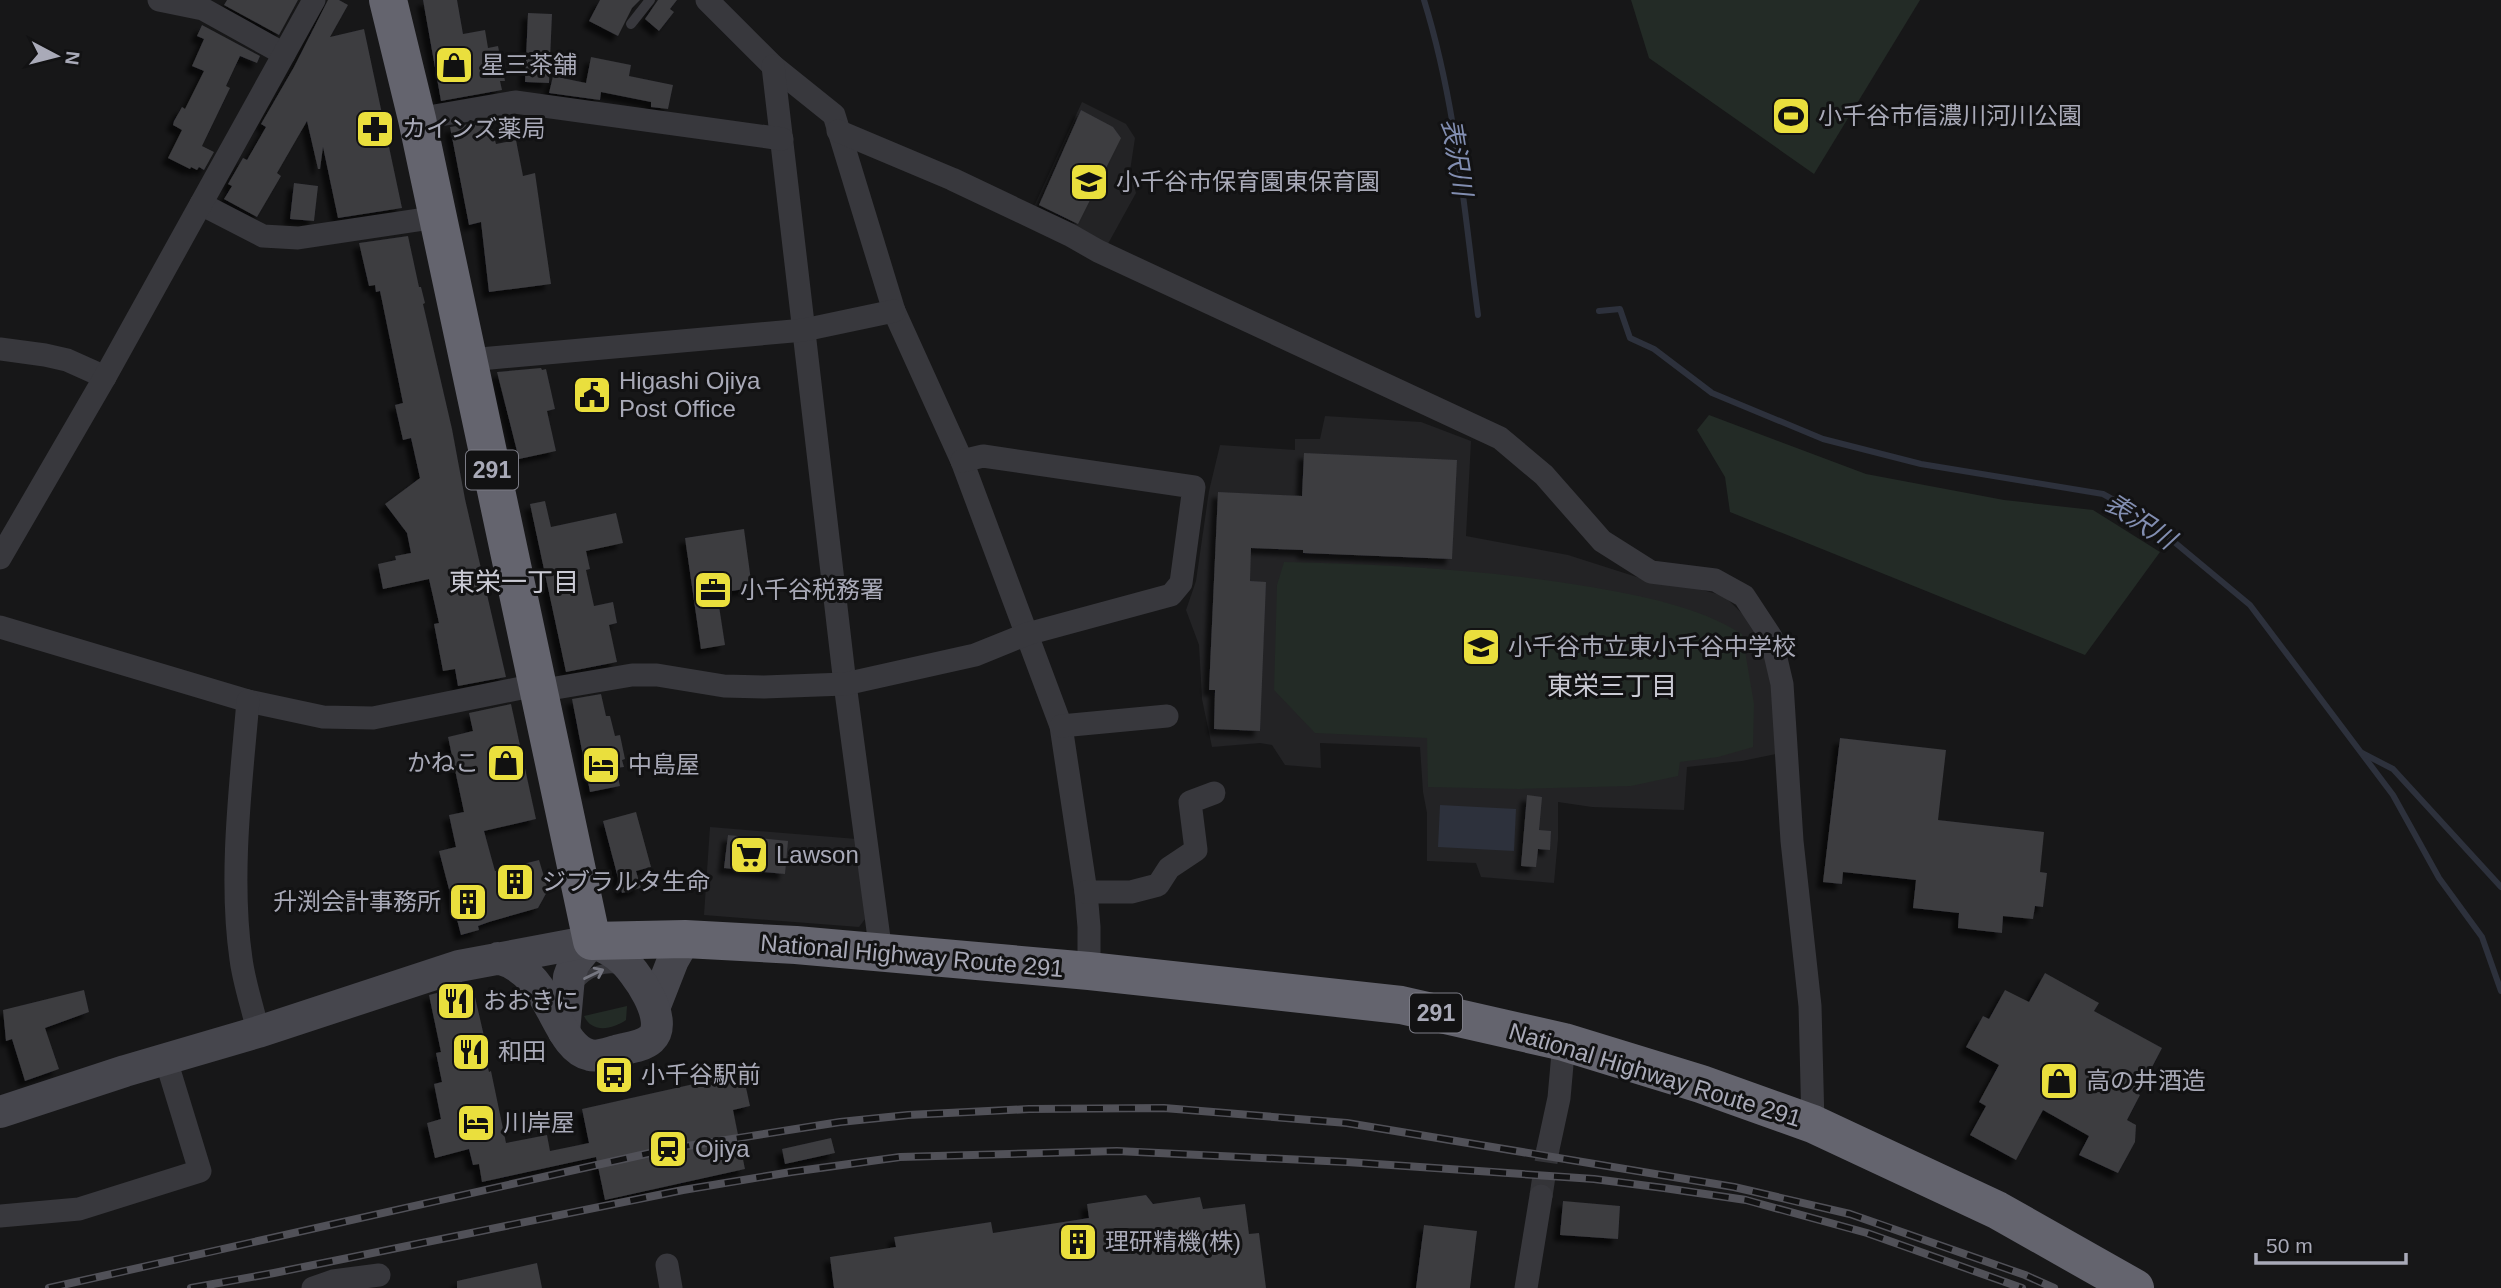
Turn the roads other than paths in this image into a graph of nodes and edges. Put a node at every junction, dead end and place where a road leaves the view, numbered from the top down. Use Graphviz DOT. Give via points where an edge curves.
graph roads {
  1 [pos="159,0"];
  2 [pos="314,0"];
  3 [pos="388,0"];
  4 [pos="650,0"];
  5 [pos="707,0"];
  6 [pos="204,5"];
  7 [pos="631,24"];
  8 [pos="284,54"];
  9 [pos="773,66"];
  10 [pos="417,119"];
  11 [pos="838,131"];
  12 [pos="782,139"];
  13 [pos="201,204"];
  14 [pos="438,218"];
  15 [pos="894,312"];
  16 [pos="803,330"];
  17 [pos="0,349"];
  18 [pos="469,359"];
  19 [pos="105,377"];
  20 [pos="962,461"];
  21 [pos="0,558"];
  22 [pos="0,627"];
  23 [pos="1027,634"];
  24 [pos="845,684"];
  25 [pos="537,688"];
  26 [pos="248,701"];
  27 [pos="1167,716"];
  28 [pos="1060,726"];
  29 [pos="1214,793"];
  30 [pos="1086,892"];
  31 [pos="685,939"];
  32 [pos="592,940"];
  33 [pos="881,953"];
  34 [pos="498,958"];
  35 [pos="1089,971"];
  36 [pos="633,975"];
  37 [pos="655,1006"];
  38 [pos="565,1017"];
  39 [pos="258,1032"];
  40 [pos="1563,1042"];
  41 [pos="166,1060"];
  42 [pos="0,1112"];
  43 [pos="1813,1124"];
  44 [pos="1548,1149"];
  45 [pos="1541,1196"];
  46 [pos="0,1216"];
  47 [pos="379,1275"];
  48 [pos="313,1288"];
  49 [pos="1526,1288"];
  50 [pos="2135,1288"];
  1 -- 6 [label="street"];
  2 -- 8 [label="street"];
  3 -- 10 [label="highway, 291"];
  4 -- 7 [label="lane"];
  5 -- 9 [label="street"];
  6 -- 8 [label="street"];
  8 -- 13 [label="street"];
  9 -- 11 [label="street" via="834,115"];
  9 -- 12 [label="street"];
  10 -- 12 [label="street" via="515,102"];
  10 -- 14 [label="highway, 291"];
  11 -- 15 [label="street"];
  11 -- 43 [label="street" via="952,179 1500,438 1544,475 1602,541 1651,572 1715,580 1744,596 1771,637 1782,684 1792,841 1810,1006"];
  12 -- 16 [label="street"];
  13 -- 14 [label="street" via="244,228 275,237 298,238"];
  13 -- 19 [label="street"];
  14 -- 18 [label="highway, 291"];
  15 -- 16 [label="street"];
  15 -- 20 [label="street"];
  16 -- 18 [label="street"];
  16 -- 24 [label="street"];
  17 -- 19 [label="street" via="67,360"];
  18 -- 25 [label="highway, 291"];
  19 -- 21 [label="street"];
  20 -- 23 [label="street"];
  20 -- 23 [label="street" via="984,456 1194,488 1181,583 1171,594"];
  22 -- 26 [label="street"];
  23 -- 24 [label="street" via="975,655"];
  23 -- 28 [label="street"];
  24 -- 25 [label="street" via="724,686 632,675"];
  24 -- 33 [label="street"];
  25 -- 26 [label="street" via="373,718 323,717"];
  25 -- 32 [label="highway, 291"];
  26 -- 39 [label="street" via="236,887 241,959"];
  27 -- 28 [label="street"];
  28 -- 30 [label="street"];
  29 -- 30 [label="street" via="1190,802 1196,850 1169,868 1158,886"];
  30 -- 35 [label="street"];
  31 -- 32 [label="highway, National Highway Route 291 / 291"];
  31 -- 33 [label="highway, National Highway Route 291 / 291"];
  31 -- 37 [label="street"];
  32 -- 34 [label="street"];
  32 -- 36 [label="street" via="620,957"];
  32 -- 38 [label="street" via="569,977"];
  33 -- 35 [label="highway, National Highway Route 291 / 291"];
  34 -- 38 [label="street" via="523,969"];
  34 -- 39 [label="street" via="459,966"];
  35 -- 40 [label="highway, National Highway Route 291 / 291" via="1401,1004"];
  36 -- 37 [label="street"];
  38 -- 36 [label="lane, one-way" via="581,981 593,972 617,968"];
  37 -- 38 [label="street" via="656,1031 651,1039 593,1056 575,1049"];
  39 -- 41 [label="street"];
  40 -- 43 [label="highway, National Highway Route 291 / 291"];
  40 -- 44 [label="street" via="1559,1098"];
  41 -- 42 [label="street"];
  41 -- 46 [label="street" via="201,1171 79,1209"];
  43 -- 50 [label="highway, National Highway Route 291 / 291" via="1997,1210"];
  45 -- 49 [label="street"];
  47 -- 48 [label="street"];
}
